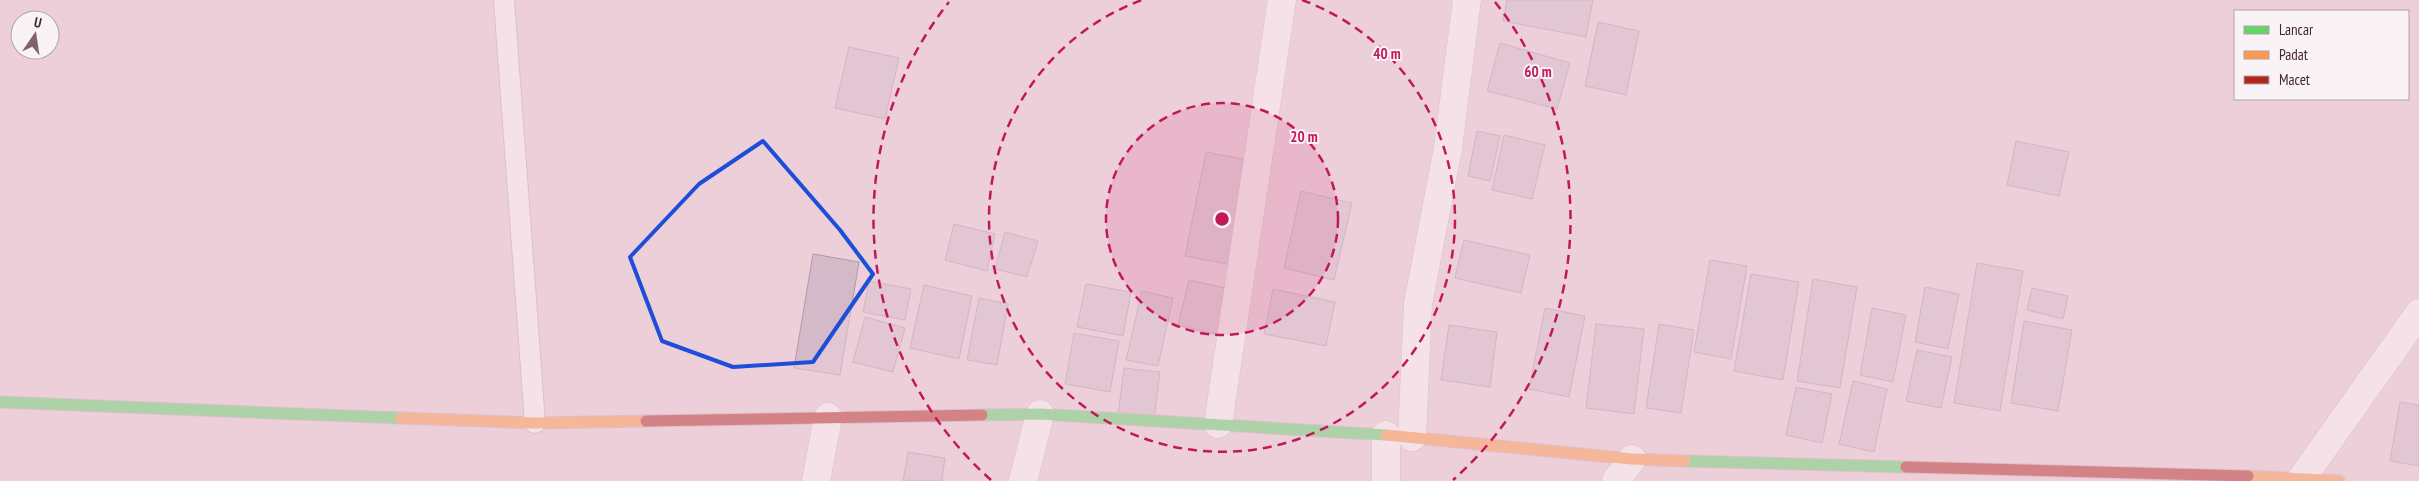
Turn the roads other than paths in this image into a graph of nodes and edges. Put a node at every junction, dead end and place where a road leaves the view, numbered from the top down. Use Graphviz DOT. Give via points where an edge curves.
graph roads {
  1 [pos="504,0"];
  2 [pos="1282,0"];
  3 [pos="1467,0"];
  4 [pos="2419,313"];
  5 [pos="0,402"];
  6 [pos="1040,414"];
  7 [pos="828,417"];
  8 [pos="535,423"];
  9 [pos="1218,424"];
  10 [pos="1399,436"];
  11 [pos="1632,458"];
  12 [pos="1947,474"];
  13 [pos="2126,477"];
  14 [pos="2302,479"];
  15 [pos="816,481"];
  16 [pos="1023,481"];
  17 [pos="1386,481"];
  18 [pos="1616,481"];
  19 [pos="2339,481"];
  1 -- 8 [label="lane"];
  2 -- 9 [label="street"];
  3 -- 10 [label="street" via="1448,148 1418,304"];
  4 -- 14 [label="street"];
  5 -- 8 [label="street"];
  6 -- 7 [label="street"];
  6 -- 9 [label="street"];
  6 -- 16 [label="street"];
  7 -- 8 [label="street"];
  7 -- 15 [label="street"];
  9 -- 10 [label="street"];
  10 -- 11 [label="street"];
  10 -- 17 [label="street"];
  11 -- 12 [label="street"];
  11 -- 18 [label="street"];
  12 -- 13 [label="street"];
  13 -- 14 [label="street"];
  14 -- 19 [label="street"];
}
